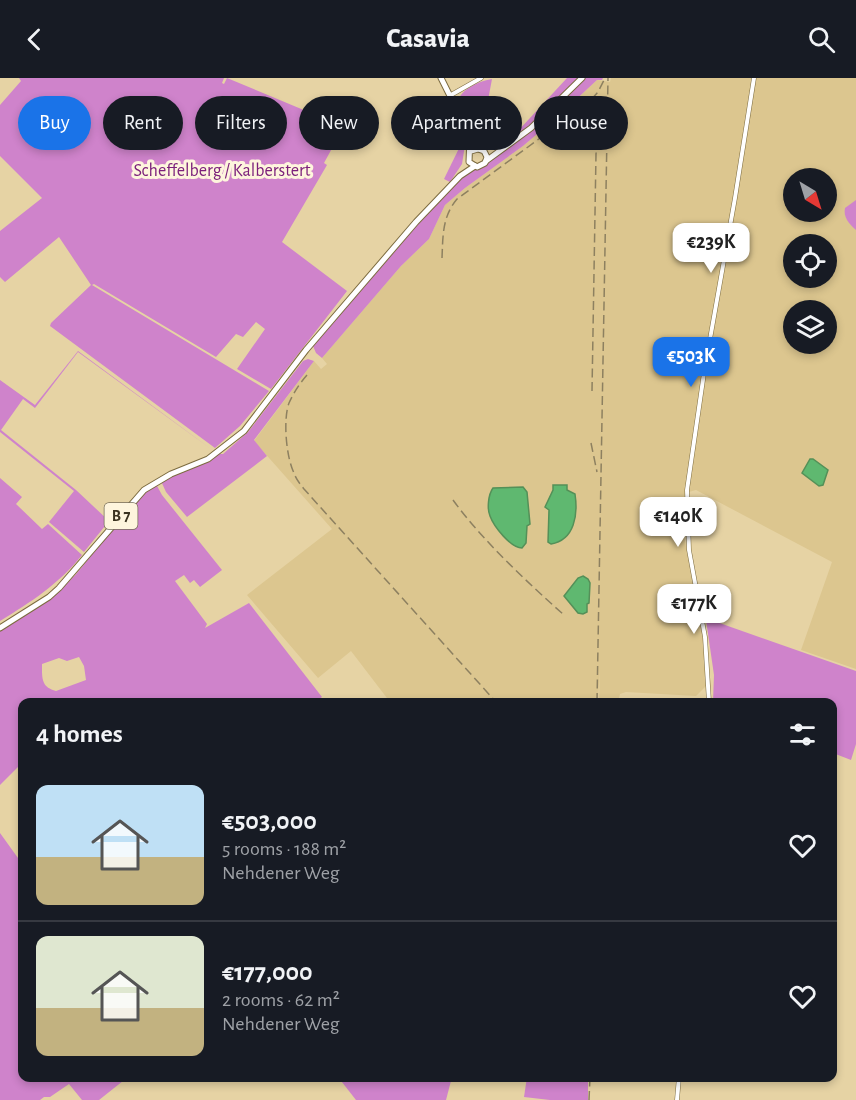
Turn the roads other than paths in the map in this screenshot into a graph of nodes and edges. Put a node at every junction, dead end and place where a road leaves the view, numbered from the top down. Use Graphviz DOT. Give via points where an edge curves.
graph roads {
  1 [pos="441,78"];
  2 [pos="481,78"];
  3 [pos="582,78"];
  4 [pos="754,78"];
  5 [pos="451,95"];
  6 [pos="522,135"];
  7 [pos="482,150"];
  8 [pos="498,150"];
  9 [pos="471,151"];
  10 [pos="468,159"];
  11 [pos="486,161"];
  12 [pos="475,166"];
  13 [pos="460,176"];
  14 [pos="0,628"];
  15 [pos="709,698"];
  16 [pos="679,1082"];
  17 [pos="677,1100"];
  1 -- 5 [label="main road"];
  2 -- 5 [label="street"];
  3 -- 6 [label="main road, B 7"];
  4 -- 15 [label="street" via="687,490 689,550 705,636"];
  7 -- 9 [label="main road, B 7"];
  7 -- 11 [label="main road"];
  8 -- 11 [label="main road, B 7"];
  9 -- 10 [label="main road, B 7"];
  10 -- 12 [label="main road"];
  10 -- 13 [label="main road, B 7"];
  11 -- 12 [label="main road, B 7"];
  12 -- 13 [label="main road, B 7"];
  13 -- 14 [label="main road, B 7" via="321,333 244,431 208,459 144,490 50,597"];
  16 -- 17 [label="street"];
}
